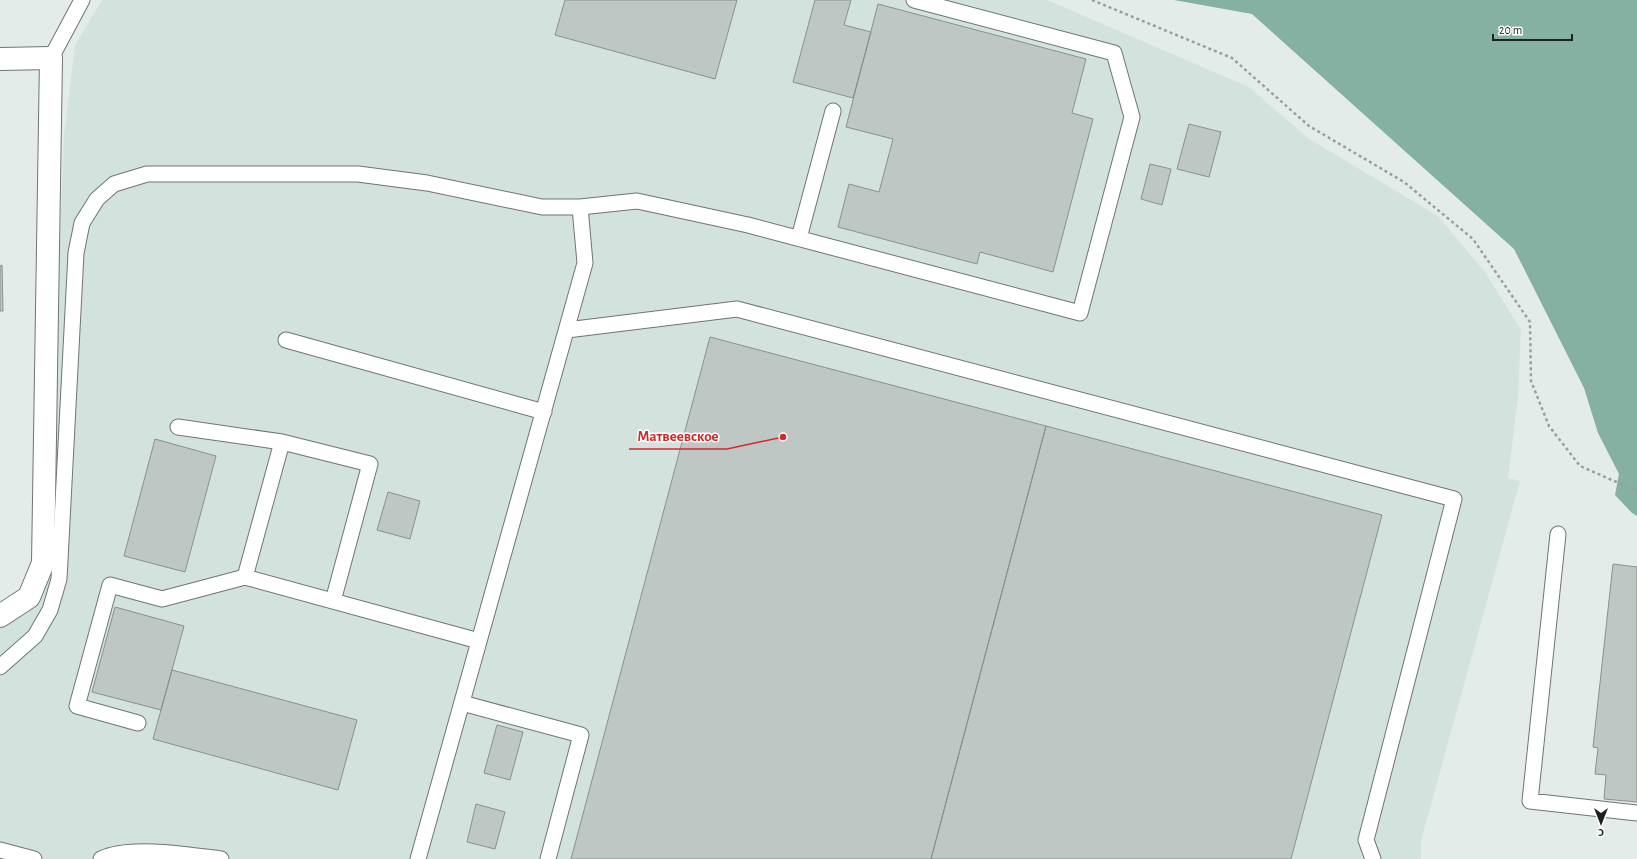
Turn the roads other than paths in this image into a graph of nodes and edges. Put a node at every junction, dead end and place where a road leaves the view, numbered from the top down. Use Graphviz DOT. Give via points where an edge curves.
graph roads {
  1 [pos="82,0"];
  2 [pos="914,0"];
  3 [pos="51,58"];
  4 [pos="0,59"];
  5 [pos="833,111"];
  6 [pos="580,207"];
  7 [pos="799,238"];
  8 [pos="566,330"];
  9 [pos="286,340"];
  10 [pos="544,412"];
  11 [pos="178,427"];
  12 [pos="282,442"];
  13 [pos="1558,534"];
  14 [pos="245,577"];
  15 [pos="333,601"];
  16 [pos="0,616"];
  17 [pos="479,641"];
  18 [pos="0,667"];
  19 [pos="462,703"];
  20 [pos="138,723"];
  21 [pos="1637,813"];
  22 [pos="0,850"];
  23 [pos="34,859"];
  24 [pos="101,859"];
  25 [pos="222,859"];
  26 [pos="418,859"];
  27 [pos="548,859"];
  28 [pos="1373,859"];
  1 -- 3 [label="lane"];
  2 -- 7 [label="lane" via="1114,53 1132,118 1080,313"];
  3 -- 4 [label="street"];
  3 -- 16 [label="street" via="43,563 29,597"];
  5 -- 7 [label="lane"];
  6 -- 7 [label="lane" via="637,201"];
  6 -- 8 [label="lane" via="585,263"];
  6 -- 18 [label="lane" via="542,207 427,183 358,174 147,174 114,184 97,199 82,224 76,253 59,579 50,610 35,636"];
  8 -- 10 [label="lane"];
  8 -- 28 [label="lane" via="737,309 1454,499 1366,840"];
  9 -- 10 [label="lane"];
  10 -- 17 [label="lane"];
  11 -- 12 [label="lane"];
  12 -- 14 [label="lane"];
  12 -- 15 [label="lane" via="370,464"];
  13 -- 21 [label="lane" via="1530,801"];
  14 -- 15 [label="lane"];
  14 -- 20 [label="lane" via="162,599 110,585 77,706"];
  15 -- 17 [label="lane"];
  17 -- 19 [label="lane"];
  19 -- 26 [label="lane"];
  19 -- 27 [label="lane" via="581,735"];
  22 -- 23 [label="lane"];
  24 -- 25 [label="lane" via="109,855 160,852"];
}
